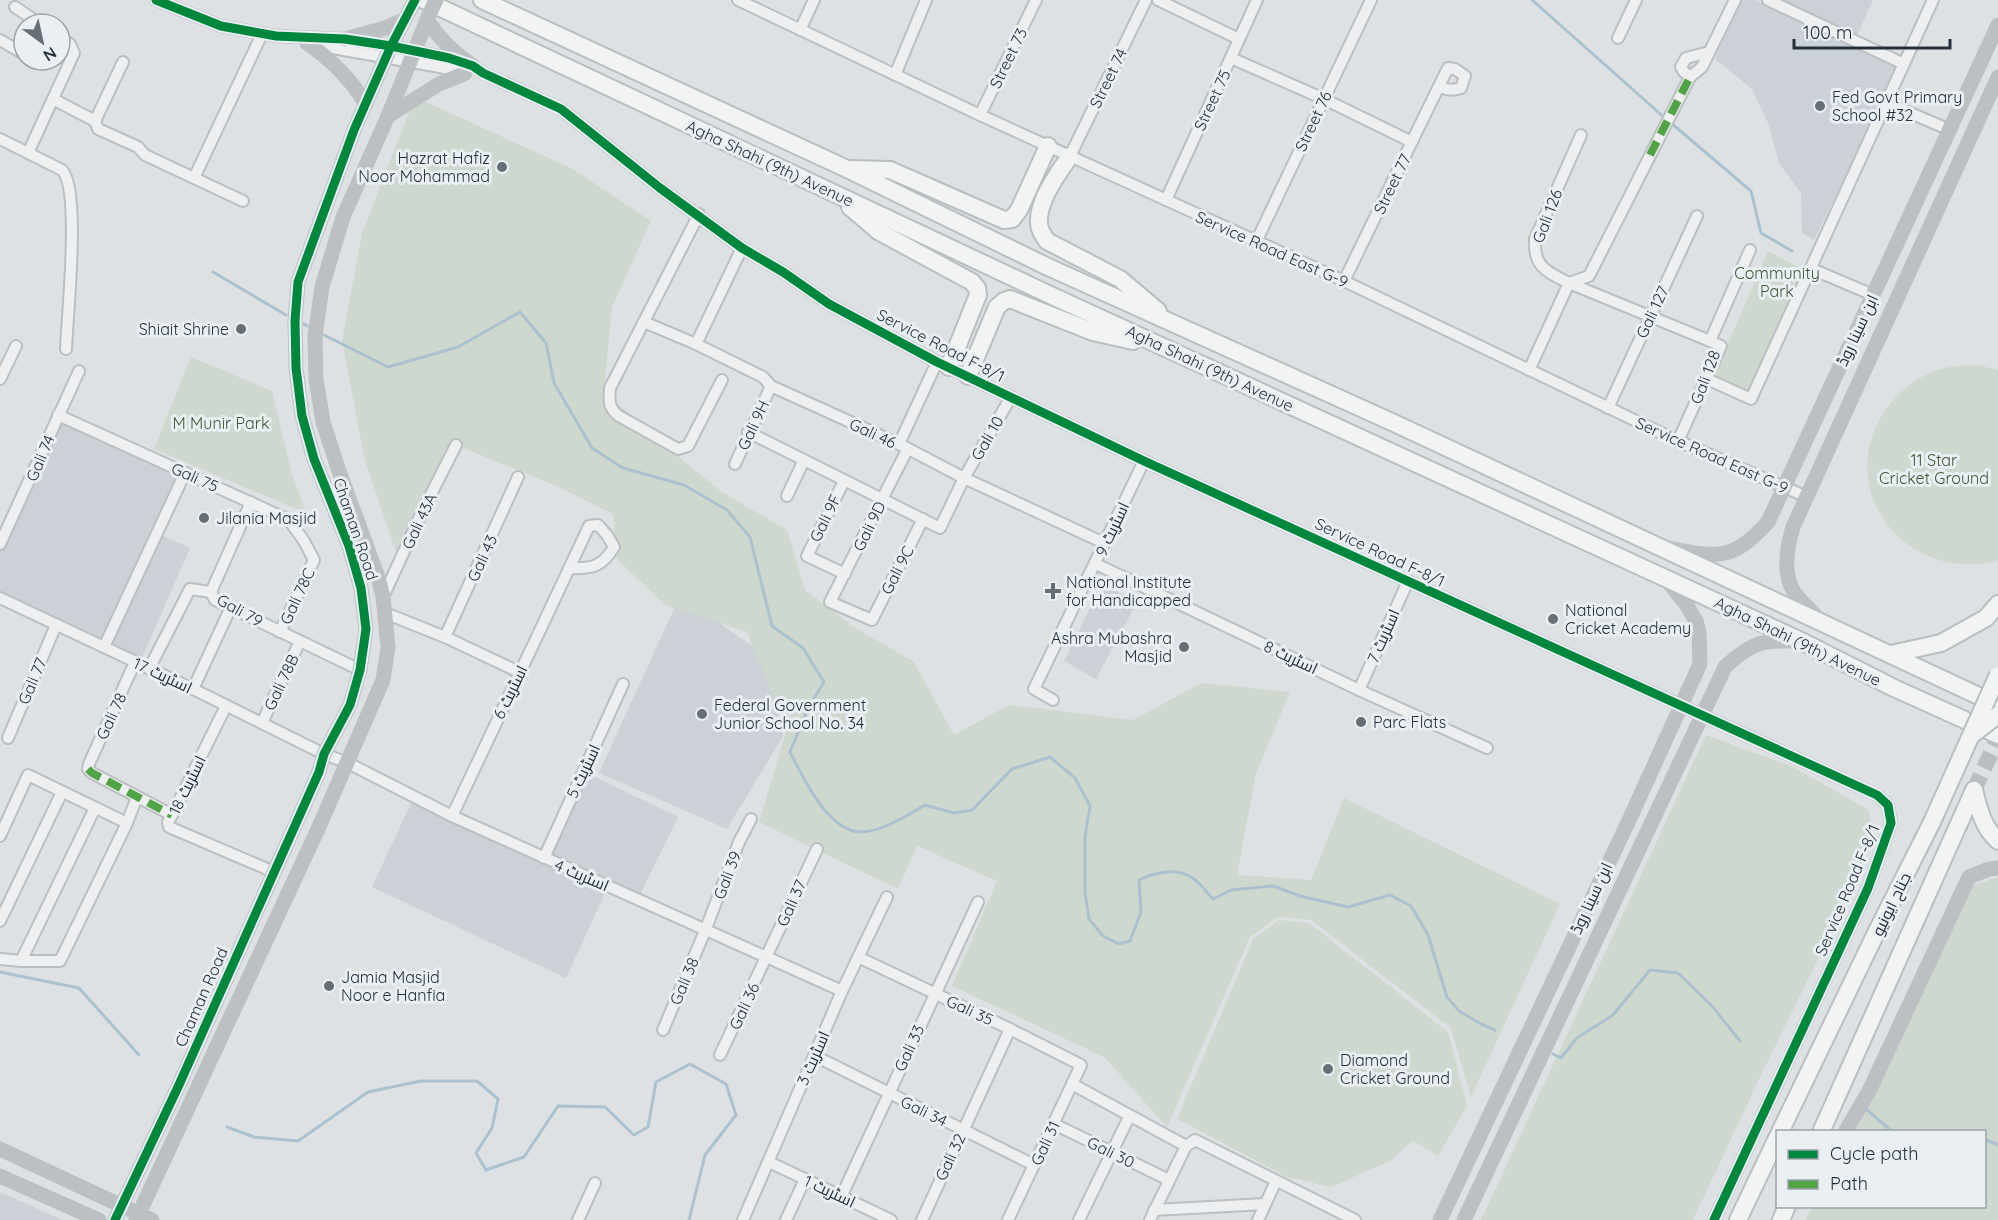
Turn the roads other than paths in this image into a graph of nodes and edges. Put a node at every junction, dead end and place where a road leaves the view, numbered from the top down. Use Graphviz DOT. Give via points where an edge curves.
graph roads {
  1 [pos="156,0"];
  2 [pos="436,0"];
  3 [pos="482,0"];
  4 [pos="738,0"];
  5 [pos="814,0"];
  6 [pos="926,0"];
  7 [pos="1036,0"];
  8 [pos="1146,0"];
  9 [pos="1158,0"];
  10 [pos="1257,0"];
  11 [pos="1371,0"];
  12 [pos="1636,0"];
  13 [pos="1735,0"];
  14 [pos="1768,0"];
  15 [pos="1934,0"];
  16 [pos="15,7"];
  17 [pos="409,11"];
  18 [pos="22,12"];
  19 [pos="427,12"];
  20 [pos="1998,25"];
  21 [pos="800,30"];
  22 [pos="262,34"];
  23 [pos="1618,38"];
  24 [pos="345,39"];
  25 [pos="1239,39"];
  26 [pos="302,40"];
  27 [pos="391,46"];
  28 [pos="1709,52"];
  29 [pos="411,57"];
  30 [pos="1232,58"];
  31 [pos="123,62"];
  32 [pos="1904,64"];
  33 [pos="474,71"];
  34 [pos="66,72"];
  35 [pos="896,75"];
  36 [pos="1690,77"];
  37 [pos="1998,77"];
  38 [pos="1438,86"];
  39 [pos="53,99"];
  40 [pos="1324,99"];
  41 [pos="1887,103"];
  42 [pos="366,104"];
  43 [pos="980,115"];
  44 [pos="388,116"];
  45 [pos="95,121"];
  46 [pos="1950,130"];
  47 [pos="1581,135"];
  48 [pos="0,140"];
  49 [pos="1412,142"];
  50 [pos="1048,146"];
  51 [pos="28,153"];
  52 [pos="1070,156"];
  53 [pos="845,168"];
  54 [pos="194,178"];
  55 [pos="833,193"];
  56 [pos="1166,200"];
  57 [pos="243,201"];
  58 [pos="699,214"];
  59 [pos="1697,216"];
  60 [pos="1256,242"];
  61 [pos="742,248"];
  62 [pos="1750,250"];
  63 [pos="1812,269"];
  64 [pos="1344,281"];
  65 [pos="1569,283"];
  66 [pos="1873,295"];
  67 [pos="1650,317"];
  68 [pos="644,322"];
  69 [pos="1173,323"];
  70 [pos="1710,341"];
  71 [pos="696,344"];
  72 [pos="16,346"];
  73 [pos="1164,347"];
  74 [pos="66,349"];
  75 [pos="943,364"];
  76 [pos="1529,370"];
  77 [pos="79,371"];
  78 [pos="1288,375"];
  79 [pos="968,376"];
  80 [pos="0,379"];
  81 [pos="1707,379"];
  82 [pos="722,380"];
  83 [pos="771,386"];
  84 [pos="1011,397"];
  85 [pos="1274,398"];
  86 [pos="1608,408"];
  87 [pos="58,415"];
  88 [pos="748,432"];
  89 [pos="1678,441"];
  90 [pos="456,445"];
  91 [pos="903,447"];
  92 [pos="804,460"];
  93 [pos="1144,461"];
  94 [pos="735,464"];
  95 [pos="185,473"];
  96 [pos="518,477"];
  97 [pos="964,478"];
  98 [pos="844,480"];
  99 [pos="1784,487"];
  100 [pos="787,496"];
  101 [pos="1806,497"];
  102 [pos="881,499"];
  103 [pos="251,502"];
  104 [pos="923,519"];
  105 [pos="1104,543"];
  106 [pos="0,544"];
  107 [pos="1656,546"];
  108 [pos="314,560"];
  109 [pos="1096,564"];
  110 [pos="569,568"];
  111 [pos="845,574"];
  112 [pos="1665,578"];
  113 [pos="1408,581"];
  114 [pos="211,592"];
  115 [pos="0,598"];
  116 [pos="830,602"];
  117 [pos="1998,604"];
  118 [pos="384,605"];
  119 [pos="231,607"];
  120 [pos="1822,623"];
  121 [pos="56,625"];
  122 [pos="280,632"];
  123 [pos="445,637"];
  124 [pos="300,641"];
  125 [pos="1800,641"];
  126 [pos="105,647"];
  127 [pos="1891,654"];
  128 [pos="135,662"];
  129 [pos="149,669"];
  130 [pos="360,670"];
  131 [pos="519,672"];
  132 [pos="1998,675"];
  133 [pos="623,684"];
  134 [pos="193,689"];
  135 [pos="1359,690"];
  136 [pos="1053,700"];
  137 [pos="1998,705"];
  138 [pos="226,706"];
  139 [pos="1680,706"];
  140 [pos="1701,715"];
  141 [pos="1998,716"];
  142 [pos="262,723"];
  143 [pos="1998,735"];
  144 [pos="1970,737"];
  145 [pos="8,738"];
  146 [pos="1487,748"];
  147 [pos="324,754"];
  148 [pos="348,763"];
  149 [pos="62,792"];
  150 [pos="137,797"];
  151 [pos="95,808"];
  152 [pos="172,815"];
  153 [pos="452,816"];
  154 [pos="751,819"];
  155 [pos="127,823"];
  156 [pos="0,836"];
  157 [pos="1998,841"];
  158 [pos="817,849"];
  159 [pos="543,858"];
  160 [pos="1998,868"];
  161 [pos="274,872"];
  162 [pos="887,897"];
  163 [pos="978,902"];
  164 [pos="0,921"];
  165 [pos="705,931"];
  166 [pos="767,957"];
  167 [pos="858,957"];
  168 [pos="0,959"];
  169 [pos="21,961"];
  170 [pos="842,991"];
  171 [pos="933,994"];
  172 [pos="1010,1029"];
  173 [pos="663,1030"];
  174 [pos="720,1055"];
  175 [pos="815,1056"];
  176 [pos="1081,1065"];
  177 [pos="1072,1084"];
  178 [pos="888,1093"];
  179 [pos="1129,1117"];
  180 [pos="1054,1124"];
  181 [pos="963,1130"];
  182 [pos="1780,1130"];
  183 [pos="1821,1130"];
  184 [pos="1846,1130"];
  185 [pos="1776,1140"];
  186 [pos="1186,1146"];
  187 [pos="0,1149"];
  188 [pos="1112,1152"];
  189 [pos="769,1162"];
  190 [pos="1034,1165"];
  191 [pos="0,1176"];
  192 [pos="805,1179"];
  193 [pos="1169,1180"];
  194 [pos="1276,1181"];
  195 [pos="595,1183"];
  196 [pos="842,1196"];
  197 [pos="1265,1204"];
  198 [pos="122,1205"];
  199 [pos="1152,1215"];
  200 [pos="1340,1217"];
  201 [pos="142,1218"];
  202 [pos="1012,1219"];
  203 [pos="99,1220"];
  204 [pos="115,1220"];
  205 [pos="578,1220"];
  206 [pos="743,1220"];
  207 [pos="786,1220"];
  208 [pos="891,1220"];
  209 [pos="922,1220"];
  210 [pos="1079,1220"];
  211 [pos="1258,1220"];
  212 [pos="1355,1220"];
  213 [pos="1440,1220"];
  214 [pos="1464,1220"];
  215 [pos="1714,1220"];
  216 [pos="1738,1220"];
  1 -- 22 [label="street, Service Road F-8/1" via="221,26"];
  2 -- 19 [label="street, Chaman Road, bridge"];
  3 -- 53 [label="main road, Agha Shahi (9th) Avenue"];
  4 -- 21 [label="street, Service Road East G-9"];
  5 -- 21 [label="street"];
  6 -- 35 [label="street"];
  7 -- 43 [label="street, Street 73"];
  8 -- 52 [label="street, Street 74"];
  9 -- 25 [label="street"];
  10 -- 25 [label="street, Street 75"];
  11 -- 40 [label="street, Street 76"];
  12 -- 23 [label="street"];
  13 -- 36 [label="street" via="1702,67"];
  14 -- 32 [label="street"];
  15 -- 32 [label="street"];
  16 -- 18 [label="street"];
  17 -- 24 [label="street" via="385,28"];
  17 -- 27 [label="street, Chaman Road"];
  19 -- 29 [label="street, Chaman Road"];
  19 -- 33 [label="street" via="439,38"];
  19 -- 55 [label="main road, Agha Shahi (9th) Avenue"];
  20 -- 46 [label="street, ابن سینا روڈ"];
  21 -- 35 [label="street, Service Road East G-9"];
  22 -- 26 [label="street, Service Road F-8/1"];
  22 -- 54 [label="street"];
  24 -- 26 [label="street, Service Road F-8/1"];
  24 -- 27 [label="street, Service Road F-8/1"];
  25 -- 30 [label="street, Street 75"];
  26 -- 27 [label="street, Service Road F-8/1"];
  26 -- 42 [label="street" via="341,69"];
  27 -- 29 [label="street, Service Road F-8/1"];
  27 -- 42 [label="street, Chaman Road"];
  28 -- 36 [label="street" via="1686,58 1681,67"];
  29 -- 33 [label="street, Service Road F-8/1" via="449,58"];
  29 -- 44 [label="street, Chaman Road"];
  30 -- 40 [label="street"];
  30 -- 56 [label="street, Street 75"];
  31 -- 45 [label="street"];
  32 -- 41 [label="street"];
  33 -- 44 [label="street" via="439,84"];
  33 -- 58 [label="street, Service Road F-8/1" via="561,109"];
  34 -- 39 [label="street"];
  35 -- 43 [label="street, Service Road East G-9"];
  36 -- 65 [label="street" via="1589,276"];
  37 -- 101 [label="street, ابن سینا روڈ"];
  38 -- 49 [label="street, Street 77"];
  39 -- 45 [label="street"];
  39 -- 51 [label="street"];
  40 -- 49 [label="street"];
  40 -- 60 [label="street, Street 76"];
  41 -- 46 [label="street"];
  41 -- 63 [label="street"];
  42 -- 130 [label="street, Chaman Road" via="308,250 298,282 295,321 302,416 361,588 366,629"];
  43 -- 50 [label="street, Service Road East G-9"];
  44 -- 118 [label="street, Chaman Road" via="343,217 322,287 315,336 323,422 378,577"];
  45 -- 54 [label="street" via="98,129"];
  46 -- 66 [label="street, ابن سینا روڈ"];
  47 -- 65 [label="street, Gali 126" via="1535,239 1534,251 1546,272"];
  48 -- 51 [label="street"];
  49 -- 64 [label="street, Street 77"];
  50 -- 52 [label="street, Service Road East G-9"];
  50 -- 53 [label="main road" via="1019,210 1012,219 1004,220 890,170"];
  51 -- 74 [label="street" via="62,170 68,178 73,209"];
  52 -- 56 [label="street, Service Road East G-9"];
  52 -- 69 [label="main road" via="1043,205 1041,232 1047,241 1120,279"];
  53 -- 69 [label="main road, Agha Shahi (9th) Avenue"];
  54 -- 57 [label="street"];
  55 -- 73 [label="main road, Agha Shahi (9th) Avenue"];
  55 -- 75 [label="main road" via="878,231 977,288 978,295"];
  56 -- 60 [label="street, Service Road East G-9"];
  58 -- 61 [label="street, Service Road F-8/1"];
  58 -- 68 [label="street"];
  59 -- 67 [label="street, Gali 127"];
  60 -- 64 [label="street, Service Road East G-9"];
  61 -- 71 [label="street"];
  61 -- 75 [label="street, Service Road F-8/1" via="829,304"];
  62 -- 70 [label="street, Gali 128"];
  63 -- 66 [label="street"];
  63 -- 81 [label="street" via="1751,399"];
  64 -- 76 [label="street, Service Road East G-9"];
  65 -- 67 [label="street"];
  65 -- 76 [label="street"];
  66 -- 99 [label="street, ابن سینا روڈ"];
  67 -- 70 [label="street"];
  67 -- 86 [label="street, Gali 127"];
  68 -- 71 [label="street, Gali 46"];
  68 -- 82 [label="street" via="610,388 609,402 618,416 678,449 684,448"];
  69 -- 78 [label="main road, Agha Shahi (9th) Avenue"];
  70 -- 81 [label="street, Gali 128" via="1721,346"];
  71 -- 83 [label="street, Gali 46" via="763,377"];
  72 -- 80 [label="street"];
  73 -- 79 [label="main road" via="1093,332 1010,299 997,307"];
  73 -- 85 [label="main road, Agha Shahi (9th) Avenue"];
  75 -- 79 [label="street, Service Road F-8/1"];
  75 -- 91 [label="street, Gali 9D"];
  76 -- 86 [label="street, Service Road East G-9"];
  77 -- 87 [label="street, Gali 74"];
  78 -- 85 [label="main road" via="1273,379 1270,385"];
  78 -- 107 [label="main road, Agha Shahi (9th) Avenue"];
  79 -- 84 [label="street, Service Road F-8/1"];
  81 -- 89 [label="street, Gali 128"];
  83 -- 88 [label="street, Gali 9H"];
  83 -- 91 [label="street, Gali 46"];
  84 -- 93 [label="street, Service Road F-8/1"];
  84 -- 97 [label="street, Gali 10"];
  85 -- 112 [label="main road, Agha Shahi (9th) Avenue"];
  86 -- 89 [label="street, Service Road East G-9"];
  87 -- 95 [label="street, Gali 75"];
  87 -- 106 [label="street, Gali 74"];
  88 -- 92 [label="street"];
  88 -- 94 [label="street, Gali 9H"];
  89 -- 99 [label="street, Service Road East G-9"];
  90 -- 118 [label="street, Gali 43A" via="423,510"];
  91 -- 97 [label="street, Gali 46"];
  91 -- 102 [label="street, Gali 9D"];
  92 -- 98 [label="street"];
  92 -- 100 [label="street"];
  93 -- 105 [label="street, اسٹریٹ 9"];
  93 -- 113 [label="street, Service Road F-8/1"];
  95 -- 103 [label="street, Gali 75"];
  95 -- 126 [label="street"];
  96 -- 123 [label="street, Gali 43"];
  97 -- 104 [label="street, Gali 10" via="940,528"];
  97 -- 105 [label="street, Gali 46"];
  98 -- 102 [label="street"];
  98 -- 111 [label="street, Gali 9F" via="807,556"];
  99 -- 101 [label="street, Service Road East G-9"];
  99 -- 107 [label="street, ابن سینا روڈ" via="1768,522 1750,542 1726,554 1702,555"];
  101 -- 120 [label="street, ابن سینا روڈ" via="1786,548 1788,570 1794,591"];
  102 -- 104 [label="street"];
  102 -- 111 [label="street, Gali 9D"];
  103 -- 108 [label="street, Gali 75" via="289,520"];
  103 -- 114 [label="street, Gali 79"];
  104 -- 116 [label="street, Gali 9C" via="872,620"];
  105 -- 109 [label="street, اسٹریٹ 9"];
  107 -- 120 [label="main road, Agha Shahi (9th) Avenue"];
  108 -- 122 [label="street, Gali 78C"];
  109 -- 135 [label="street, اسٹریٹ 8"];
  109 -- 136 [label="street, اسٹریٹ 9" via="1034,688"];
  110 -- 110 [label="street, اسٹریٹ 6" via="594,567 607,559 614,547 598,525 589,526"];
  110 -- 131 [label="street, اسٹریٹ 6"];
  111 -- 116 [label="street, Gali 9D"];
  112 -- 125 [label="main road, Agha Shahi (9th) Avenue"];
  112 -- 139 [label="street, ابن سینا روڈ" via="1686,604 1699,632 1700,664"];
  113 -- 135 [label="street, اسٹریٹ 7"];
  113 -- 139 [label="street, Service Road F-8/1"];
  114 -- 119 [label="street, Gali 79" via="215,600"];
  114 -- 129 [label="street" via="190,589"];
  115 -- 121 [label="street, اسٹریٹ 17"];
  117 -- 127 [label="main road" via="1986,618 1941,643"];
  118 -- 123 [label="street"];
  118 -- 148 [label="street, Chaman Road" via="388,647 383,680"];
  119 -- 122 [label="street, Gali 79"];
  119 -- 134 [label="street"];
  120 -- 127 [label="main road, Agha Shahi (9th) Avenue"];
  121 -- 126 [label="street, اسٹریٹ 17"];
  121 -- 145 [label="street, Gali 77"];
  122 -- 124 [label="street, Gali 79"];
  123 -- 131 [label="street"];
  124 -- 130 [label="street, Gali 79"];
  124 -- 142 [label="street, Gali 78B"];
  125 -- 140 [label="street, ابن سینا روڈ" via="1768,640 1738,655 1725,668"];
  125 -- 143 [label="main road, Agha Shahi (9th) Avenue"];
  126 -- 128 [label="street, اسٹریٹ 17"];
  127 -- 137 [label="main road, Agha Shahi (9th) Avenue"];
  128 -- 129 [label="street, اسٹریٹ 17"];
  128 -- 150 [label="street, Gali 78" via="88,769"];
  129 -- 134 [label="street, اسٹریٹ 17"];
  130 -- 147 [label="street, Chaman Road" via="350,705"];
  131 -- 153 [label="street, اسٹریٹ 6"];
  132 -- 144 [label="main road, جناح ایونیو, bridge"];
  133 -- 159 [label="street, اسٹریٹ 5"];
  134 -- 138 [label="street, اسٹریٹ 17"];
  135 -- 146 [label="street, اسٹریٹ 8"];
  138 -- 142 [label="street, اسٹریٹ 17"];
  138 -- 152 [label="street, اسٹریٹ 18"];
  139 -- 140 [label="street, Service Road F-8/1"];
  139 -- 213 [label="street, ابن سینا روڈ"];
  140 -- 214 [label="street, ابن سینا روڈ"];
  140 -- 215 [label="street, Service Road F-8/1" via="1877,795 1888,805 1892,823 1868,888"];
  141 -- 144 [label="main road, bridge"];
  142 -- 147 [label="street, اسٹریٹ 17"];
  144 -- 182 [label="main road, جناح ایونیو, bridge"];
  147 -- 148 [label="street, اسٹریٹ 4"];
  147 -- 161 [label="street, Chaman Road"];
  148 -- 153 [label="street, اسٹریٹ 4"];
  148 -- 201 [label="street, Chaman Road"];
  149 -- 151 [label="street"];
  149 -- 156 [label="street" via="28,775"];
  149 -- 164 [label="street"];
  150 -- 152 [label="street"];
  150 -- 155 [label="street"];
  151 -- 155 [label="street"];
  151 -- 169 [label="street"];
  152 -- 161 [label="street, اسٹریٹ 18" via="168,822 173,831"];
  153 -- 159 [label="street, اسٹریٹ 4"];
  154 -- 165 [label="street, Gali 39"];
  155 -- 169 [label="street" via="60,961"];
  157 -- 183 [label="main road, جناح ایونیو" via="1987,831 1974,790"];
  158 -- 166 [label="street, Gali 37"];
  159 -- 165 [label="street, اسٹریٹ 4"];
  160 -- 184 [label="street" via="1969,877 1869,1091"];
  161 -- 198 [label="street, Chaman Road"];
  162 -- 167 [label="street, اسٹریٹ 3"];
  163 -- 171 [label="street, Gali 33"];
  165 -- 166 [label="street, اسٹریٹ 4"];
  165 -- 173 [label="street, Gali 38"];
  166 -- 170 [label="street, اسٹریٹ 4"];
  166 -- 174 [label="street, Gali 36"];
  167 -- 170 [label="street, اسٹریٹ 3"];
  167 -- 171 [label="street, Gali 35"];
  168 -- 169 [label="street"];
  170 -- 175 [label="street, اسٹریٹ 3"];
  171 -- 172 [label="street, Gali 35"];
  171 -- 178 [label="street, Gali 33"];
  172 -- 176 [label="street, Gali 35"];
  172 -- 181 [label="street, Gali 32"];
  175 -- 178 [label="street, Gali 34"];
  175 -- 189 [label="street, اسٹریٹ 3"];
  176 -- 177 [label="street, Gali 31"];
  177 -- 179 [label="street"];
  177 -- 180 [label="street, Gali 31"];
  178 -- 181 [label="street, Gali 34"];
  178 -- 196 [label="street, Gali 33"];
  179 -- 186 [label="street"];
  179 -- 188 [label="street"];
  180 -- 188 [label="street, Gali 30"];
  180 -- 190 [label="street, Gali 31"];
  181 -- 190 [label="street, Gali 34"];
  181 -- 209 [label="street, Gali 32"];
  185 -- 216 [label="main road"];
  186 -- 193 [label="street"];
  186 -- 194 [label="street" via="1195,1140"];
  187 -- 198 [label="street"];
  188 -- 193 [label="street, Gali 30"];
  188 -- 210 [label="street"];
  189 -- 192 [label="street, اسٹریٹ 1"];
  189 -- 206 [label="street, اسٹریٹ 3"];
  190 -- 202 [label="street, Gali 31"];
  191 -- 203 [label="street"];
  192 -- 196 [label="street, اسٹریٹ 1"];
  192 -- 207 [label="street"];
  193 -- 199 [label="street"];
  194 -- 197 [label="street"];
  194 -- 200 [label="street"];
  195 -- 205 [label="street"];
  196 -- 208 [label="street, اسٹریٹ 1"];
  197 -- 199 [label="street"];
  197 -- 211 [label="street"];
  198 -- 201 [label="street"];
  198 -- 204 [label="street, Chaman Road"];
  200 -- 212 [label="street"];
}
